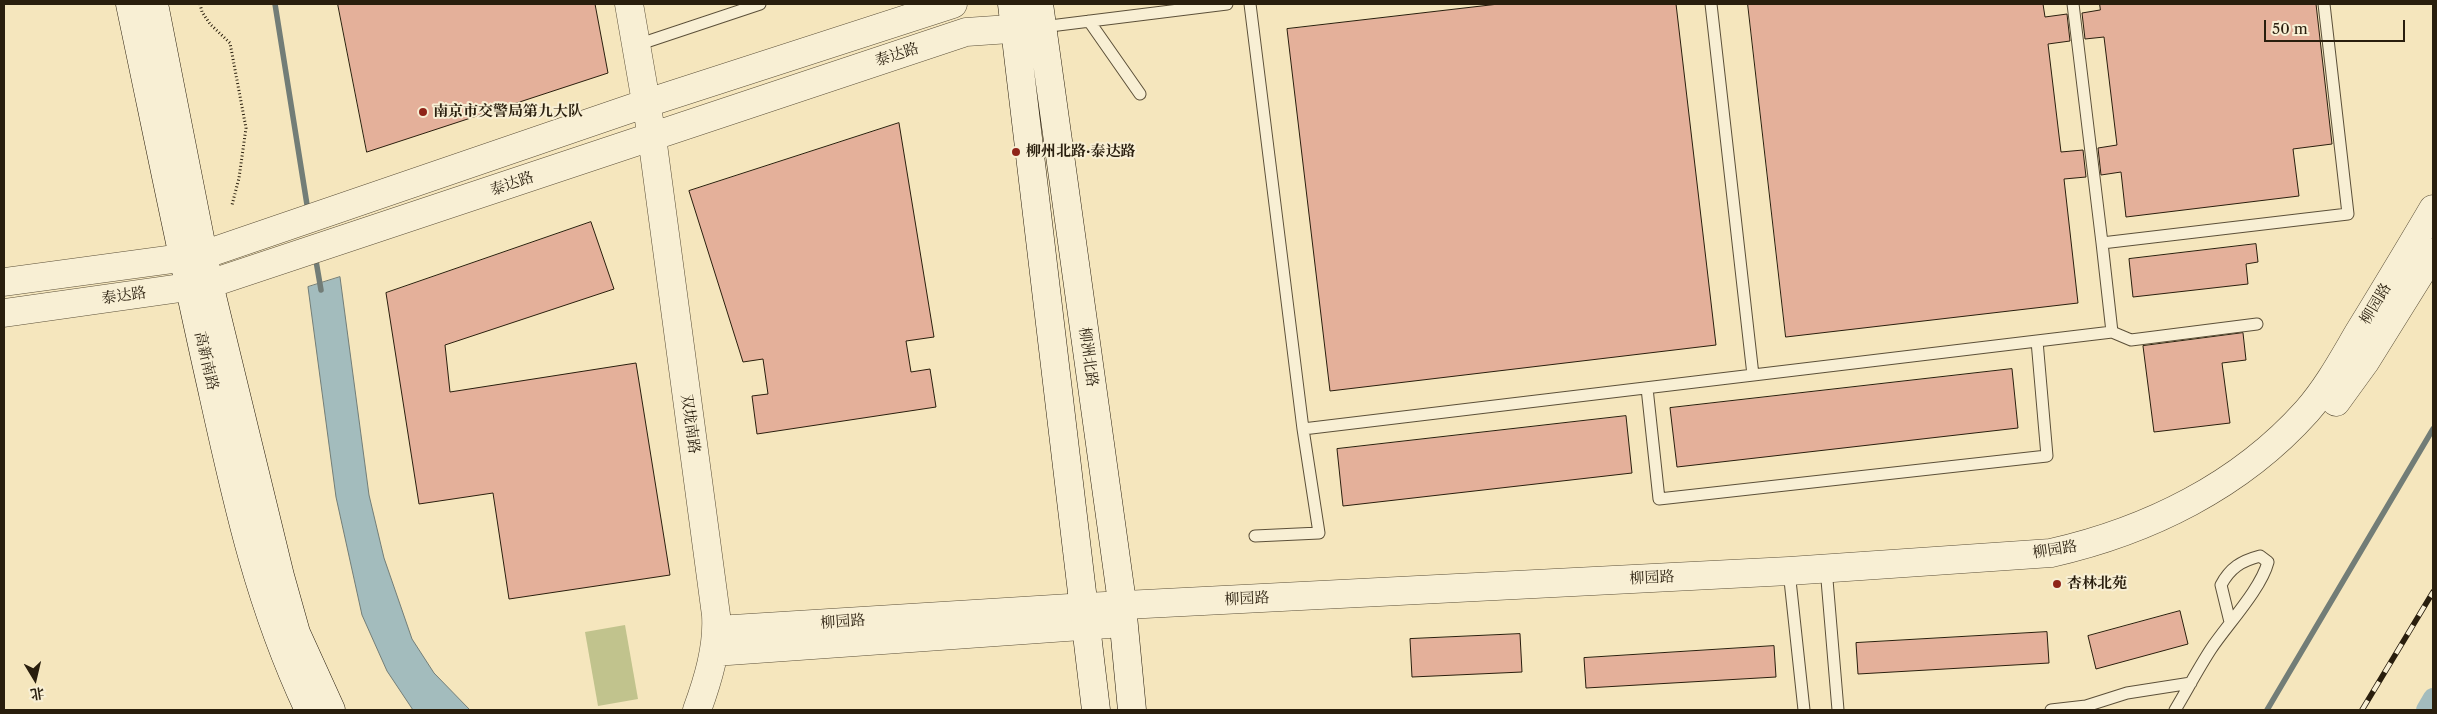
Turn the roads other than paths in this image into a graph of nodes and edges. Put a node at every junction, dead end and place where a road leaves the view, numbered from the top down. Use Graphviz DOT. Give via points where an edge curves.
graph roads {
  1 [pos="130,4"];
  2 [pos="154,4"];
  3 [pos="629,4"];
  4 [pos="760,4"];
  5 [pos="953,4"];
  6 [pos="1227,4"];
  7 [pos="1250,4"];
  8 [pos="1711,4"];
  9 [pos="2073,4"];
  10 [pos="2324,4"];
  11 [pos="1041,15"];
  12 [pos="1013,17"];
  13 [pos="1089,21"];
  14 [pos="637,45"];
  15 [pos="1140,94"];
  16 [pos="647,103"];
  17 [pos="652,137"];
  18 [pos="2433,209"];
  19 [pos="2102,243"];
  20 [pos="2433,253"];
  21 [pos="193,256"];
  22 [pos="4,282"];
  23 [pos="199,285"];
  24 [pos="4,313"];
  25 [pos="2257,324"];
  26 [pos="2112,332"];
  27 [pos="2037,341"];
  28 [pos="1753,375"];
  29 [pos="1647,388"];
  30 [pos="1304,429"];
  31 [pos="1255,536"];
  32 [pos="1826,576"];
  33 [pos="1790,579"];
  34 [pos="1123,614"];
  35 [pos="1086,617"];
  36 [pos="2230,622"];
  37 [pos="715,641"];
  38 [pos="2191,683"];
  39 [pos="309,710"];
  40 [pos="331,710"];
  41 [pos="697,710"];
  42 [pos="1096,710"];
  43 [pos="1132,710"];
  44 [pos="1804,710"];
  45 [pos="1838,710"];
  46 [pos="2051,710"];
  47 [pos="2175,710"];
  1 -- 21 [label="street, 高新南路"];
  2 -- 21 [label="street, 高新南路"];
  3 -- 14 [label="street, 双垅南路"];
  4 -- 14 [label="lane"];
  5 -- 16 [label="street, 泰达路"];
  6 -- 13 [label="lane"];
  7 -- 30 [label="lane"];
  8 -- 28 [label="lane"];
  9 -- 19 [label="lane"];
  10 -- 19 [label="lane" via="2348,214"];
  11 -- 12 [label="street, 泰达路"];
  11 -- 13 [label="lane"];
  11 -- 34 [label="street, 柳洲北路"];
  12 -- 17 [label="street, 泰达路"];
  12 -- 35 [label="street"];
  13 -- 15 [label="lane"];
  14 -- 16 [label="street, 双垅南路"];
  16 -- 17 [label="street, 双垅南路"];
  16 -- 21 [label="street, 泰达路" via="336,211"];
  17 -- 23 [label="street, 泰达路"];
  17 -- 37 [label="street, 双垅南路"];
  18 -- 32 [label="street, 柳园路" via="2333,376 2308,409 2253,463 2212,490 2126,532 2051,553"];
  19 -- 26 [label="lane"];
  20 -- 32 [label="street, 柳园路" via="2365,362 2309,434 2283,458 2222,503 2181,525 2131,547 2060,566"];
  21 -- 22 [label="street, 泰达路"];
  21 -- 23 [label="street, 高新南路"];
  23 -- 24 [label="street, 泰达路"];
  23 -- 39 [label="street, 高新南路" via="244,531 276,636"];
  23 -- 40 [label="street, 高新南路" via="296,633"];
  25 -- 26 [label="lane" via="2131,340"];
  26 -- 27 [label="lane"];
  27 -- 28 [label="lane"];
  27 -- 29 [label="lane" via="2048,456 1659,499"];
  28 -- 29 [label="lane"];
  29 -- 30 [label="lane"];
  30 -- 31 [label="lane" via="1319,533"];
  32 -- 33 [label="street, 柳园路"];
  32 -- 45 [label="lane"];
  33 -- 34 [label="street, 柳园路"];
  33 -- 44 [label="lane"];
  34 -- 35 [label="street, 柳园路"];
  34 -- 43 [label="street, 柳洲北路"];
  35 -- 37 [label="street, 柳园路"];
  35 -- 42 [label="street"];
  36 -- 36 [label="lane" via="2265,573 2268,562 2260,556 2244,560 2228,571 2220,585"];
  36 -- 38 [label="lane"];
  37 -- 41 [label="street, 双垅南路"];
  38 -- 46 [label="lane" via="2127,692 2086,706"];
  38 -- 47 [label="lane"];
}
